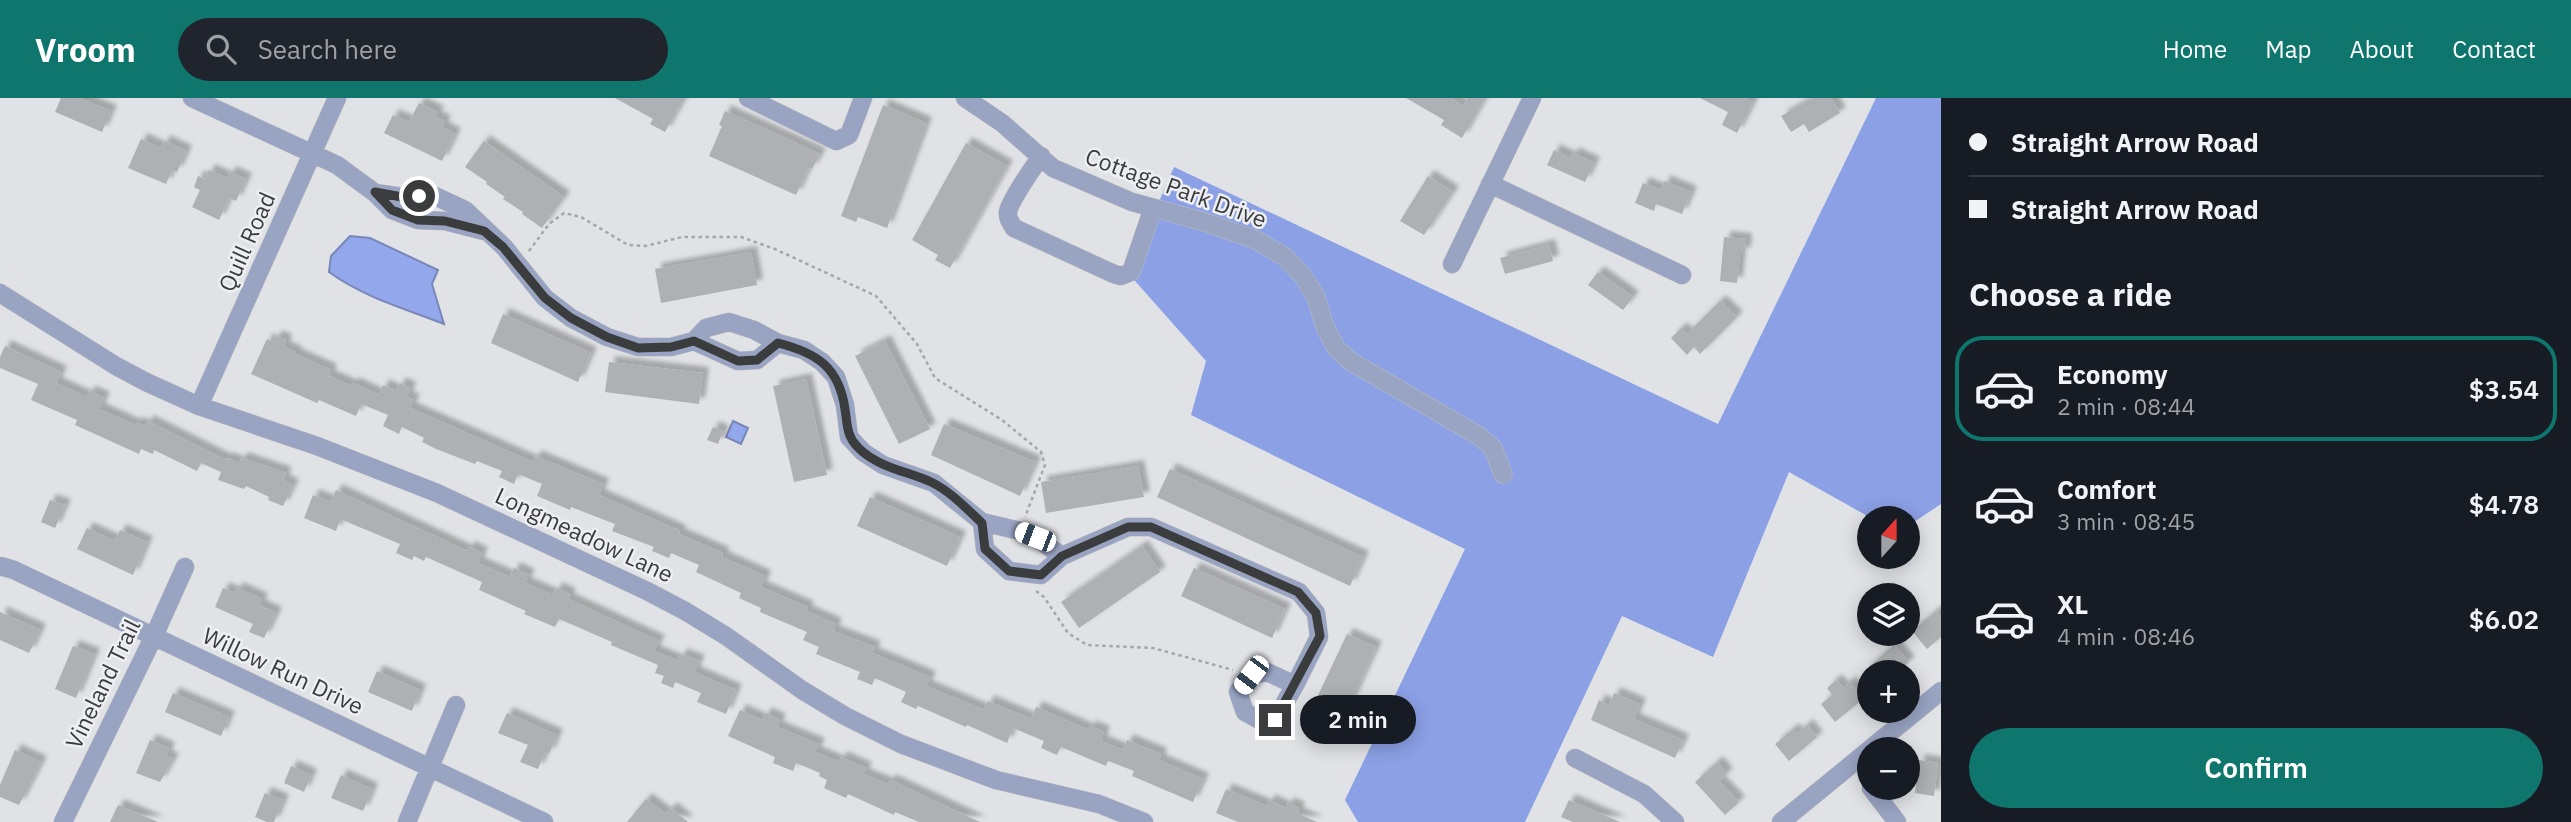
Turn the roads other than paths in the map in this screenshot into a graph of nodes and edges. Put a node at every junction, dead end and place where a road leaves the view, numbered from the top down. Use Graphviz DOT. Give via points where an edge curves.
graph roads {
  1 [pos="192,98"];
  2 [pos="337,98"];
  3 [pos="748,98"];
  4 [pos="863,98"];
  5 [pos="965,98"];
  6 [pos="1532,98"];
  7 [pos="313,156"];
  8 [pos="1041,156"];
  9 [pos="1490,184"];
  10 [pos="375,192"];
  11 [pos="1153,208"];
  12 [pos="484,231"];
  13 [pos="1452,264"];
  14 [pos="1682,275"];
  15 [pos="0,293"];
  16 [pos="694,341"];
  17 [pos="778,343"];
  18 [pos="199,406"];
  19 [pos="1503,474"];
  20 [pos="982,523"];
  21 [pos="1062,556"];
  22 [pos="0,566"];
  23 [pos="185,566"];
  24 [pos="154,636"];
  25 [pos="1294,685"];
  26 [pos="1941,691"];
  27 [pos="456,705"];
  28 [pos="1884,737"];
  29 [pos="1575,758"];
  30 [pos="1857,759"];
  31 [pos="1852,763"];
  32 [pos="430,768"];
  33 [pos="1857,769"];
  34 [pos="1880,800"];
  35 [pos="63,822"];
  36 [pos="407,822"];
  37 [pos="544,822"];
  38 [pos="1144,822"];
  39 [pos="1675,822"];
  40 [pos="1781,822"];
  41 [pos="1897,822"];
  1 -- 7 [label="street"];
  2 -- 7 [label="street, Quill Road"];
  3 -- 4 [label="street" via="836,141 849,135"];
  5 -- 8 [label="street, Cottage Park Drive"];
  6 -- 9 [label="street"];
  7 -- 10 [label="street" via="337,165"];
  7 -- 18 [label="street, Quill Road"];
  8 -- 11 [label="street, Cottage Park Drive" via="1053,168"];
  8 -- 11 [label="street" via="1008,212 1014,228 1114,274 1127,275"];
  9 -- 13 [label="street"];
  9 -- 14 [label="street"];
  10 -- 12 [label="street" via="392,210 418,220"];
  10 -- 12 [label="street" via="435,196 465,210"];
  11 -- 19 [label="street, Cottage Park Drive" via="1232,231 1285,257 1316,297 1336,348 1350,361 1479,436 1493,448"];
  12 -- 16 [label="street" via="545,298 607,337 638,348"];
  15 -- 18 [label="street, Longmeadow Lane" via="116,366"];
  16 -- 17 [label="street" via="738,361 757,360"];
  16 -- 17 [label="street" via="706,328 729,322"];
  17 -- 20 [label="street" via="804,349 836,377 849,437 863,452 883,465 934,483"];
  18 -- 38 [label="street, Longmeadow Lane" via="424,488 647,591 726,636 823,703 901,744 996,780 1099,804"];
  20 -- 21 [label="street" via="1035,537"];
  20 -- 21 [label="street" via="985,549 1009,571 1041,575"];
  21 -- 25 [label="street" via="1128,527 1151,527 1298,592 1316,613 1320,636"];
  22 -- 24 [label="street, Willow Run Drive"];
  23 -- 24 [label="street, Vineland Trail"];
  24 -- 32 [label="street, Willow Run Drive"];
  24 -- 35 [label="street, Vineland Trail"];
  25 -- 25 [label="street" via="1267,672 1251,675 1238,692 1245,712 1268,725"];
  26 -- 28 [label="street"];
  27 -- 32 [label="street"];
  29 -- 39 [label="street" via="1644,793"];
  30 -- 31 [label="street"];
  31 -- 33 [label="street"];
  31 -- 40 [label="street"];
  32 -- 36 [label="street"];
  32 -- 37 [label="street, Willow Run Drive"];
  34 -- 41 [label="street"];
}
